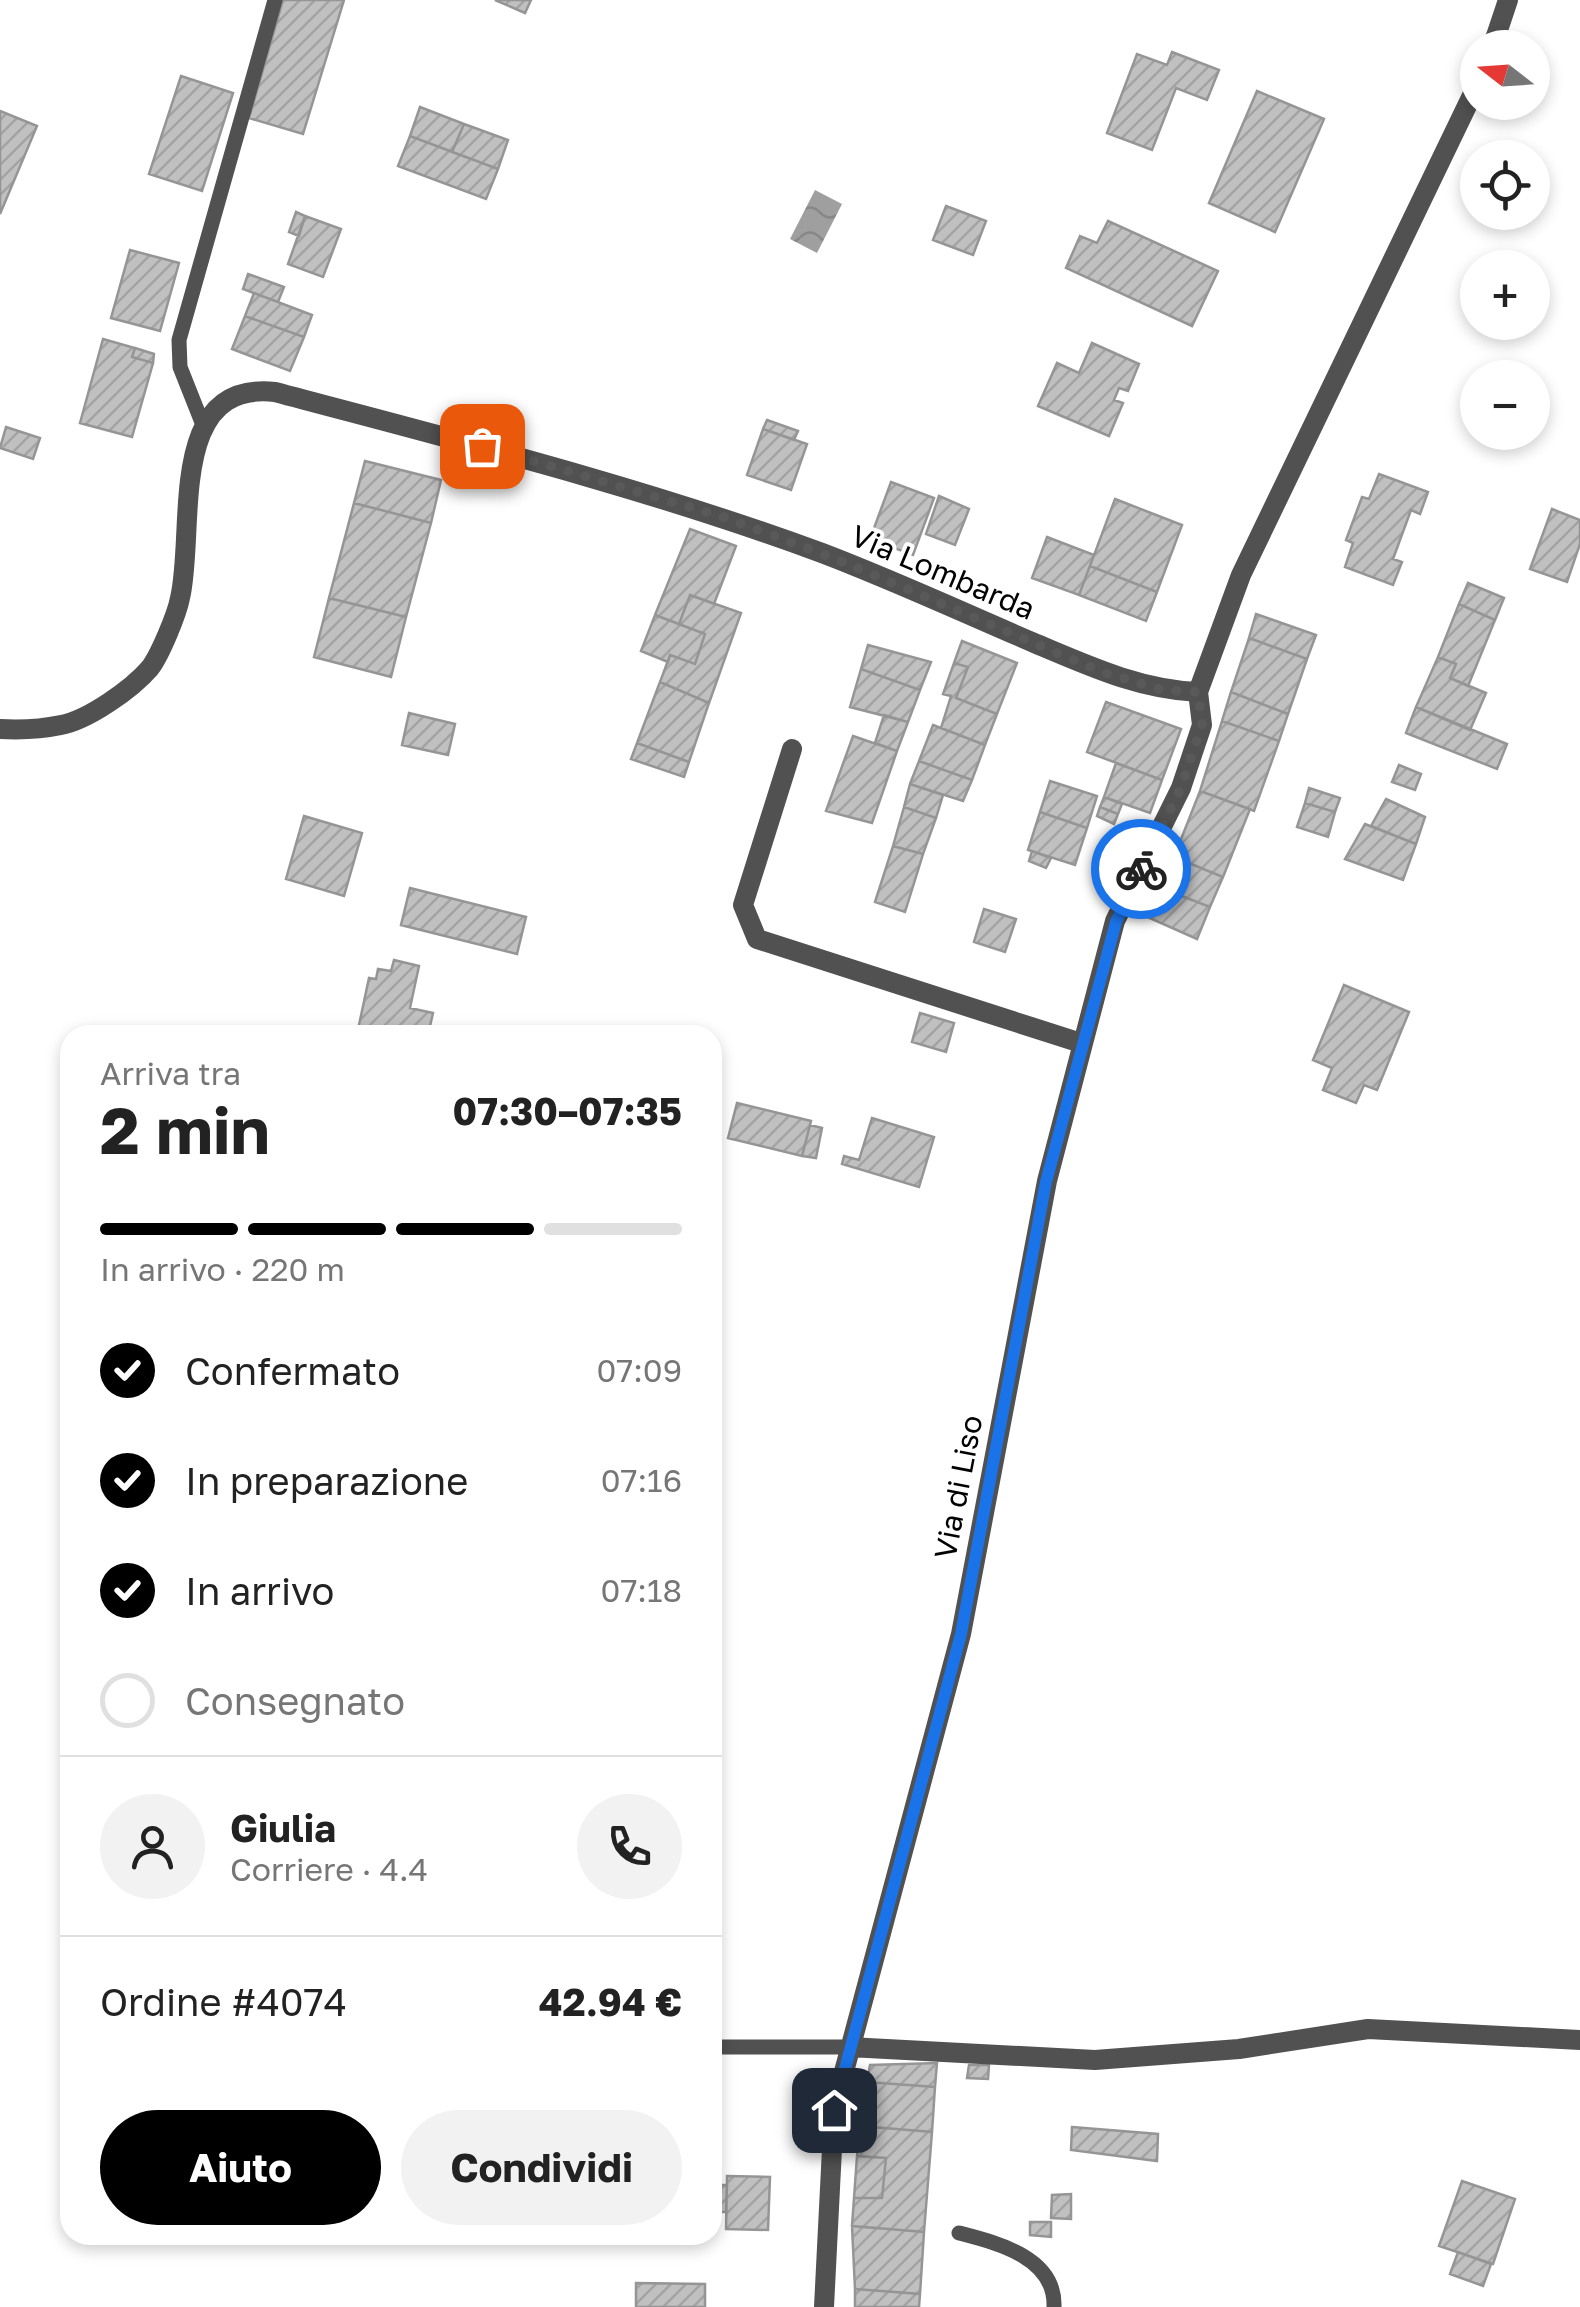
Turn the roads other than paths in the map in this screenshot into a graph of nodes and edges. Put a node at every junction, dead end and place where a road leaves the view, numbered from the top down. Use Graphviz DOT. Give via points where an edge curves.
graph roads {
  1 [pos="276,0"];
  2 [pos="1508,0"];
  3 [pos="1498,30"];
  4 [pos="1460,119"];
  5 [pos="203,425"];
  6 [pos="1198,692"];
  7 [pos="0,730"];
  8 [pos="792,749"];
  9 [pos="1082,1044"];
  10 [pos="1580,2040"];
  11 [pos="722,2047"];
  12 [pos="849,2047"];
  13 [pos="959,2233"];
  14 [pos="824,2307"];
  15 [pos="1054,2307"];
  1 -- 5 [label="lane" via="178,340 180,367"];
  2 -- 3 [label="street"];
  4 -- 6 [label="street" via="1241,575"];
  5 -- 6 [label="street, Via Lombarda" via="228,399 263,390 551,465 836,559 1102,672 1162,690"];
  5 -- 7 [label="street" via="193,455 180,599 151,666 114,700 64,725"];
  6 -- 9 [label="street, Via di Liso" via="1202,725 1181,788 1116,922"];
  8 -- 9 [label="street" via="744,904 757,939"];
  9 -- 12 [label="street, Via di Liso" via="1046,1182 961,1634"];
  10 -- 12 [label="street" via="1368,2029 1095,2060"];
  11 -- 12 [label="lane"];
  12 -- 14 [label="street, Via di Liso" via="834,2110"];
  13 -- 15 [label="lane" via="1008,2246 1037,2266"];
}
